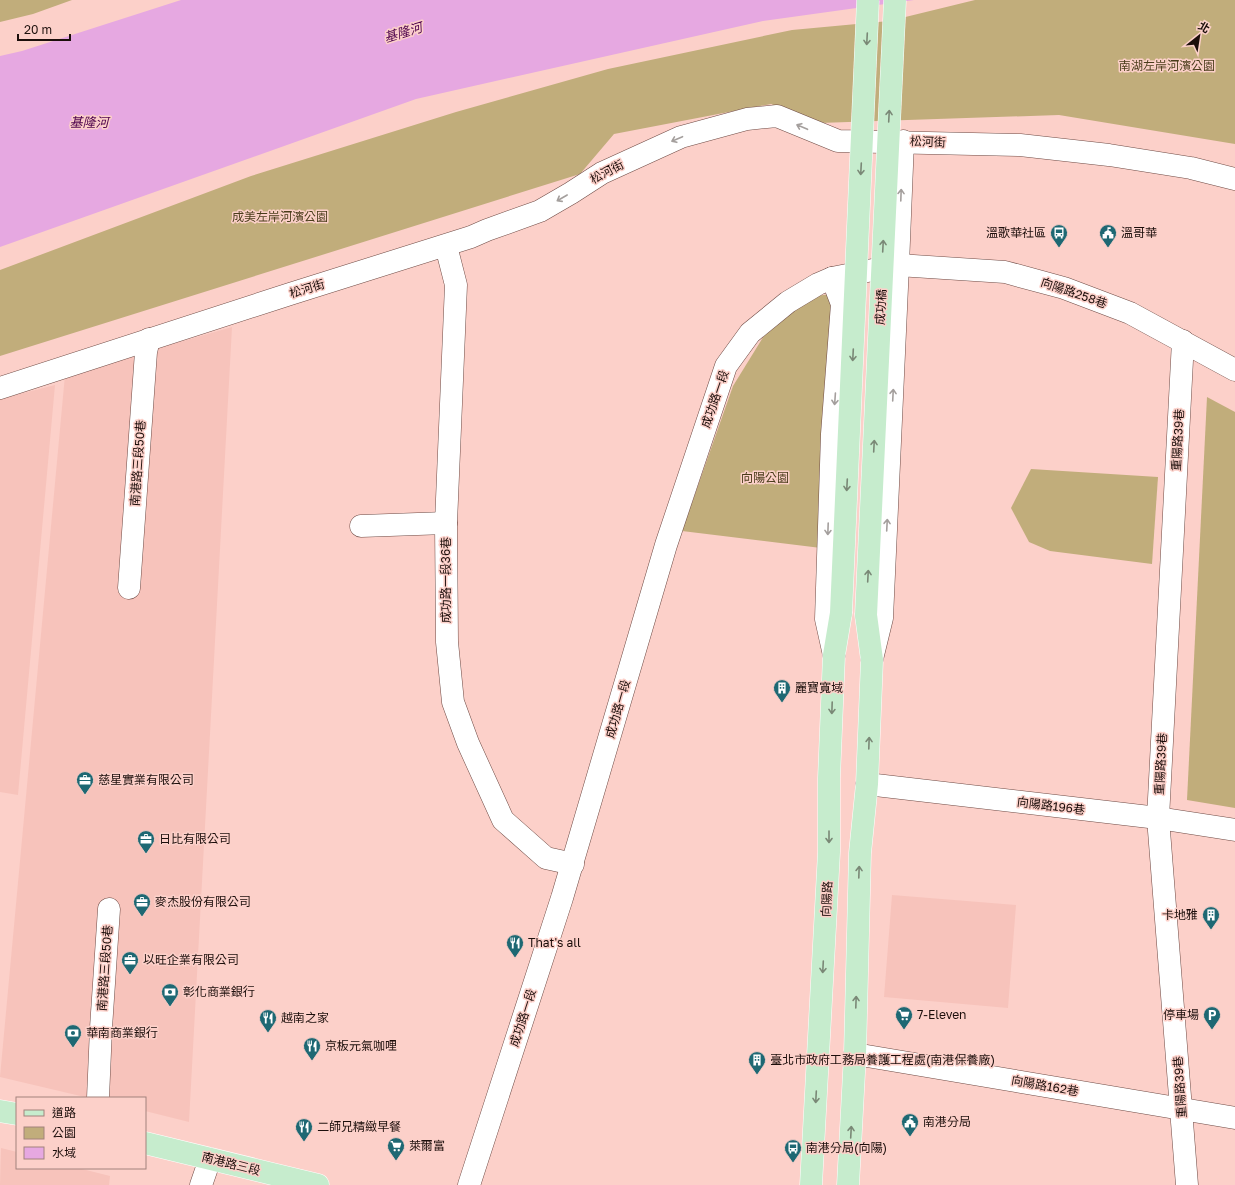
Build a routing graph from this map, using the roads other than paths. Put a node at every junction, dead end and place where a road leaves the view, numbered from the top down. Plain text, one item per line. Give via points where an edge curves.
1 (868, 0) edge
2 (895, 0) edge
3 (902, 141) junction
4 (1235, 180) edge
5 (446, 246) junction
6 (898, 265) junction
7 (832, 278) junction
8 (149, 339) junction
9 (1183, 341) junction
10 (1235, 370) edge
11 (0, 388) edge
12 (446, 524) junction
13 (361, 526) dead end
14 (129, 588) dead end
15 (834, 655) junction
16 (872, 660) junction
17 (867, 784) junction
18 (1158, 818) junction
19 (1235, 830) edge
20 (573, 864) junction
21 (109, 909) dead end
22 (855, 1054) junction
23 (98, 1097) edge
24 (1181, 1109) junction
25 (0, 1111) edge
26 (16, 1114) edge
27 (1235, 1118) edge
28 (146, 1143) edge
29 (210, 1159) junction
30 (201, 1185) edge
31 (318, 1185) edge
32 (469, 1185) edge
33 (811, 1185) edge
34 (848, 1185) edge
35 (1187, 1185) edge

1 -> 15 main road, 向陽路, bridge via 841,613
16 -> 2 main road, 成功橋, bridge via 866,615
3 - 4 street, 松河街 via 1020,145 1109,155 1191,168
3 -> 5 street, 松河街 via 838,141 777,116 747,119 680,137 602,173 540,211
6 -> 3 street
5 - 8 street, 松河街
5 - 12 street, 成功路一段36巷 via 456,285
6 - 7 street, 向陽路258巷
6 - 9 street, 向陽路258巷 via 1005,272 1064,288 1130,313
16 -> 6 street via 882,618
7 -> 15 street via 842,304 832,434 826,620
7 - 20 street, 成功路一段 via 788,302 750,333 726,366 666,545
8 - 11 street, 松河街
8 - 14 street, 南港路三段50巷
9 - 10 street, 向陽路258巷
9 - 18 street, 重陽路39巷
12 - 13 street
12 - 20 street, 成功路一段36巷 via 447,650 453,702 468,743 503,820 546,858
15 -> 33 main road, 向陽路 via 829,778 830,852
17 -> 16 main road
17 - 18 street, 向陽路196巷
22 -> 17 main road via 860,853
18 - 19 street, 向陽路196巷
18 - 24 street, 重陽路39巷
20 - 32 street, 成功路一段
21 - 23 street, 南港路三段50巷
22 - 24 street, 向陽路162巷
34 -> 22 main road
24 - 27 street, 向陽路162巷
24 - 35 street, 重陽路39巷
25 - 26 main road
28 - 29 main road, 南港路三段
29 - 30 street
29 - 31 main road, 南港路三段

